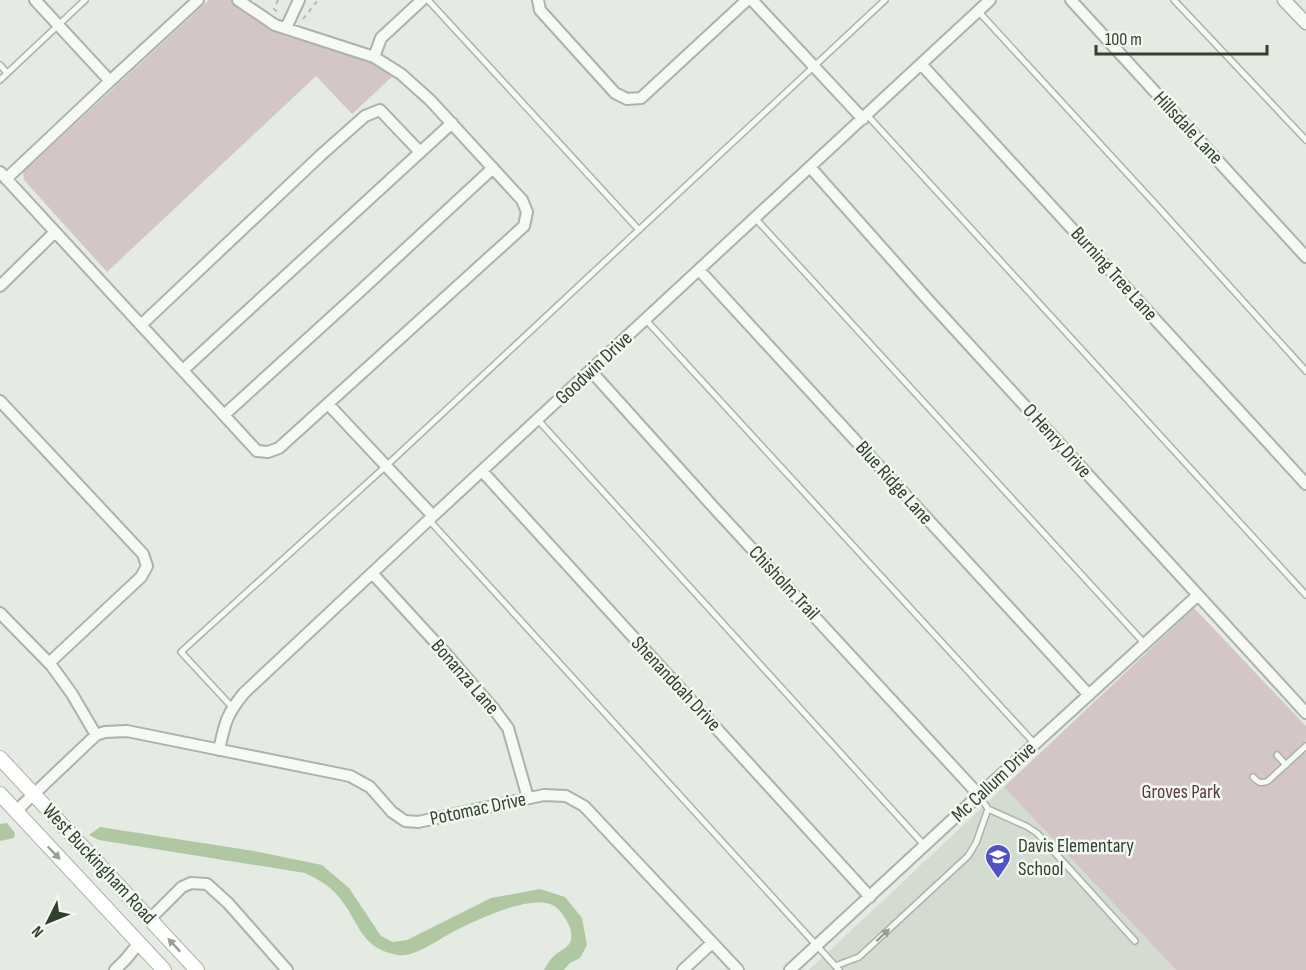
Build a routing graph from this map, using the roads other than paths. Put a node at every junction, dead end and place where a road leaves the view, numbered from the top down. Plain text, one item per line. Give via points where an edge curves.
1 (34, 0) edge
2 (85, 0) edge
3 (198, 0) edge
4 (238, 0) edge
5 (299, 0) edge
6 (422, 0) edge
7 (428, 0) edge
8 (538, 0) edge
9 (747, 0) edge
10 (752, 0) edge
11 (885, 0) edge
12 (990, 0) edge
13 (1071, 0) edge
14 (1174, 0) edge
15 (1284, 0) edge
16 (978, 11) junction
17 (1303, 15) edge
18 (58, 26) junction
19 (286, 28) junction
20 (374, 57) junction
21 (921, 64) junction
22 (0, 65) edge
23 (814, 67) junction
24 (7, 73) junction
25 (0, 80) edge
26 (110, 81) junction
27 (865, 117) junction
28 (452, 123) junction
29 (1306, 140) edge
30 (420, 153) junction
31 (810, 167) junction
32 (493, 168) junction
33 (3, 175) edge
34 (755, 218) junction
35 (639, 230) junction
36 (56, 232) junction
37 (1306, 257) edge
38 (699, 270) junction
39 (2, 281) edge
40 (646, 320) junction
41 (141, 325) junction
42 (183, 370) junction
43 (591, 371) junction
44 (1306, 371) edge
45 (0, 401) edge
46 (328, 404) junction
47 (224, 415) junction
48 (538, 420) junction
49 (386, 466) junction
50 (482, 471) junction
51 (1306, 484) edge
52 (431, 518) junction
53 (372, 573) junction
54 (1198, 595) junction
55 (1306, 595) edge
56 (0, 613) edge
57 (1145, 644) junction
58 (49, 663) junction
59 (1089, 695) junction
60 (232, 707) junction
61 (1306, 713) edge
62 (96, 735) junction
63 (1035, 744) junction
64 (1306, 746) edge
65 (219, 750) junction
66 (1277, 755) dead end
67 (0, 758) edge
68 (1286, 765) junction
69 (1253, 777) dead end
70 (0, 794) edge
71 (34, 794) junction
72 (979, 795) junction
73 (528, 798) junction
74 (988, 809) junction
75 (16, 811) junction
76 (925, 846) junction
77 (870, 897) junction
78 (150, 919) junction
79 (1135, 941) dead end
80 (139, 943) junction
81 (712, 943) junction
82 (817, 946) junction
83 (837, 968) edge
84 (115, 970) edge
85 (164, 970) edge
86 (197, 970) edge
87 (287, 970) edge
88 (683, 970) edge
89 (738, 970) edge
90 (790, 970) edge

1 - 18 street
2 - 18 lane
3 - 26 street
4 - 19 street
5 - 19 street
6 - 20 street via 381,38
7 - 35 lane
8 - 9 street via 540,10 615,93 627,99 641,98
10 - 23 street
11 - 23 lane
12 - 16 street, Goodwin Drive
13 - 37 street, Hillsdale Lane
14 - 29 lane
15 - 17 street
16 - 21 street, Goodwin Drive
16 - 44 lane
18 - 24 lane
18 - 26 street
19 - 20 street
20 - 28 street via 401,74
21 - 27 street, Goodwin Drive
21 - 51 street, Burning Tree Lane
22 - 24 lane
23 - 27 street
23 - 35 lane
24 - 25 lane
26 - 33 street
27 - 31 street, Goodwin Drive
27 - 55 lane
28 - 30 street
28 - 32 street
30 - 41 street via 380,110 365,116
30 - 42 street
31 - 34 street, Goodwin Drive
31 - 54 street, O Henry Drive
32 - 46 street via 522,200 527,212 524,226
32 - 47 street
33 - 36 street
34 - 38 street, Goodwin Drive
34 - 57 lane
35 - 49 lane
36 - 39 street
36 - 41 street
38 - 40 street, Goodwin Drive
38 - 59 street, Blue Ridge Lane
40 - 43 street, Goodwin Drive
40 - 63 lane
41 - 42 street
42 - 47 street
43 - 48 street, Goodwin Drive
43 - 72 street, Chisholm Trail
45 - 58 street via 143,554 147,566 141,577
46 - 47 street via 279,448 268,452 257,451
46 - 49 street
48 - 50 street, Goodwin Drive
48 - 76 lane
49 - 52 street
49 - 60 lane via 181,652
50 - 52 street, Goodwin Drive
50 - 77 street, Shenandoah Drive
52 - 53 street, Goodwin Drive
52 - 82 lane
53 - 60 street, Goodwin Drive
53 - 73 street, Bonanza Lane via 508,728
54 - 57 street, Mc Callum Drive
54 - 61 street, O Henry Drive
56 - 58 street
57 - 59 street, Mc Callum Drive
58 - 62 street
59 - 63 street, Mc Callum Drive
60 - 65 street, Goodwin Drive
62 - 65 street, Potomac Drive via 127,731
62 - 71 street
63 - 72 street, Mc Callum Drive
64 - 68 lane
65 - 73 street, Potomac Drive via 350,777 370,787 405,821 418,822
66 - 68 lane
67 - 71 main road, West Buckingham Road
68 - 69 lane via 1263,783
70 - 75 main road, West Buckingham Road
71 - 75 street
71 - 78 main road, West Buckingham Road
72 - 74 lane
72 - 76 street, Mc Callum Drive
73 - 81 street, Potomac Drive via 566,796 584,806
74 - 79 lane via 1036,833
83 -> 74 lane via 860,957 968,856
75 -> 80 main road, West Buckingham Road
76 - 77 street, Mc Callum Drive
77 - 82 street, Mc Callum Drive
78 - 80 main road
86 -> 78 main road, West Buckingham Road
78 - 87 street via 182,887 207,884
80 - 84 street
80 - 85 main road, West Buckingham Road
81 - 88 street
81 - 89 street, Potomac Drive
82 - 83 lane
82 - 90 street, Mc Callum Drive

